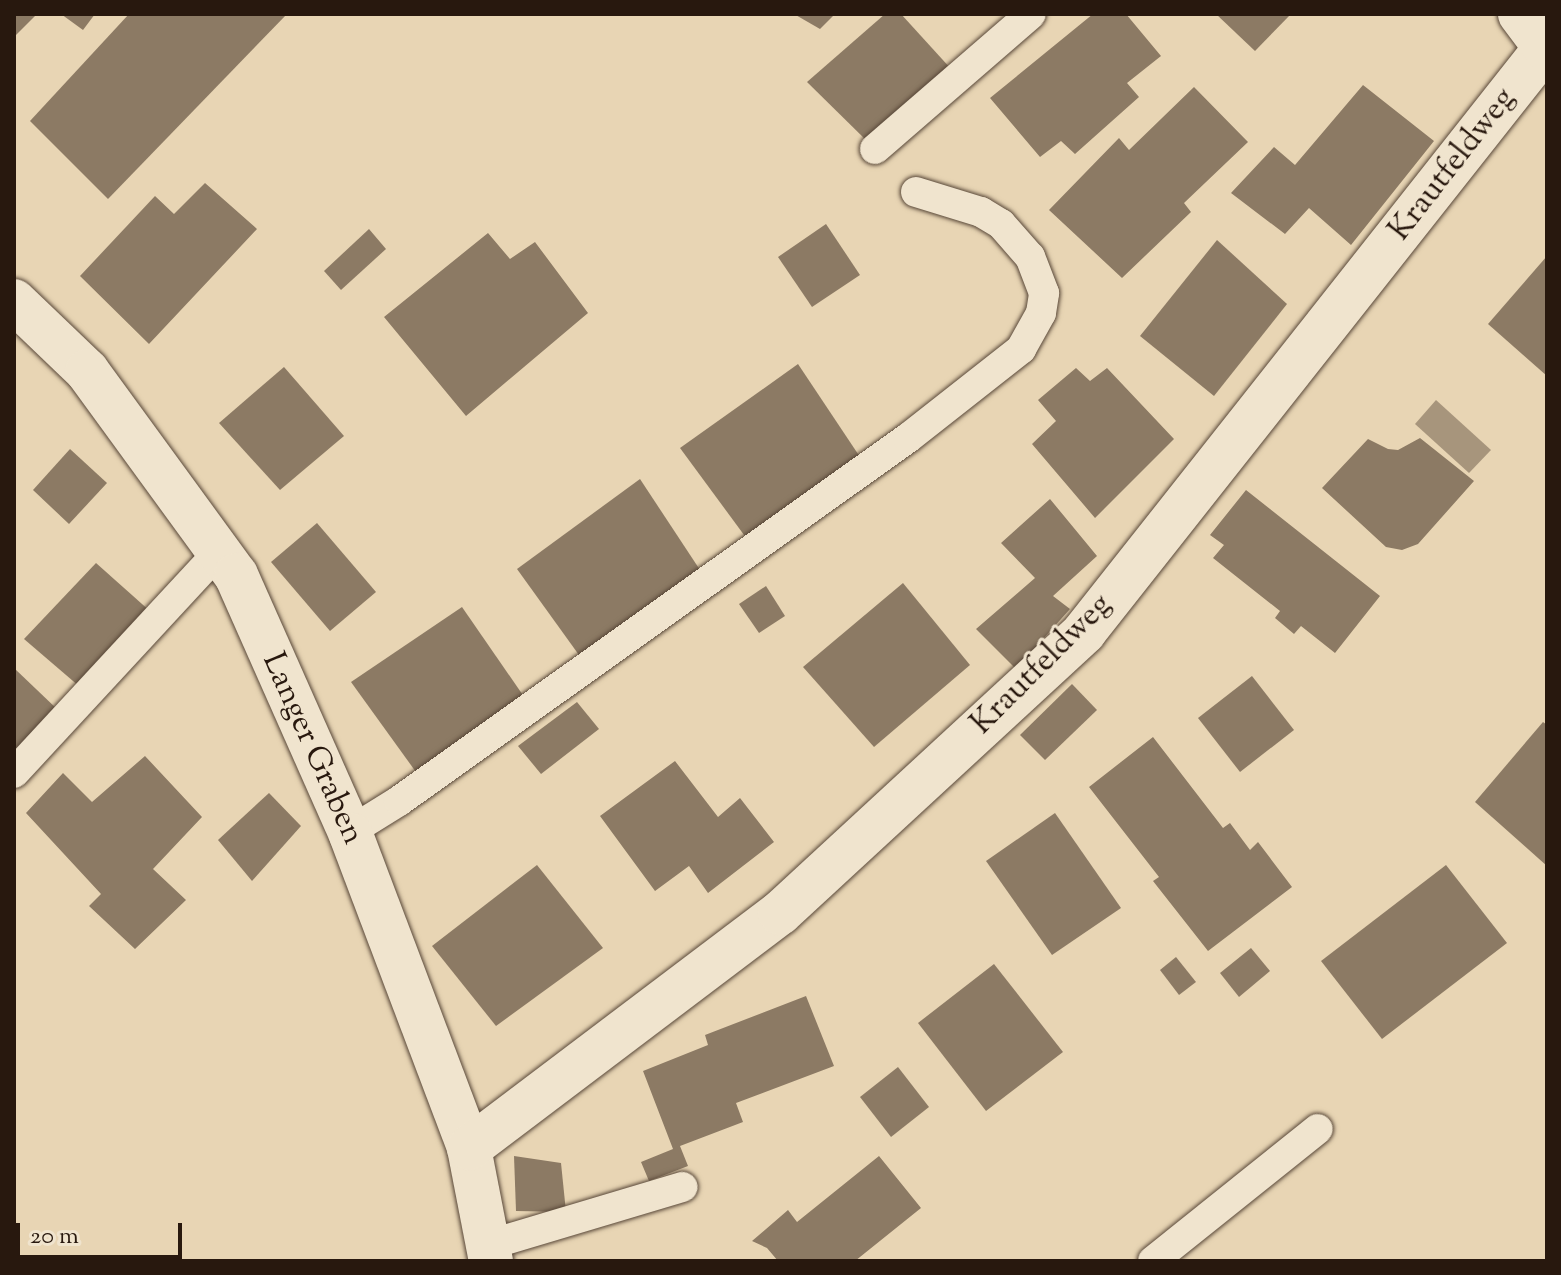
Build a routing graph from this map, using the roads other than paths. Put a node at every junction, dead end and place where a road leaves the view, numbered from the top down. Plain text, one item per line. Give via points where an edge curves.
1 (1031, 14) edge
2 (1520, 14) edge
3 (1547, 48) edge
4 (875, 149) dead end
5 (916, 192) dead end
6 (14, 301) edge
7 (219, 552) junction
8 (14, 773) edge
9 (349, 832) junction
10 (1318, 1129) dead end
11 (469, 1148) junction
12 (683, 1187) dead end
13 (489, 1253) edge
14 (1153, 1261) edge

1 - 4 lane
2 - 3 street
3 - 11 street, Krautfeldweg via 1084,632 780,913
5 - 9 lane via 981,212 1001,224 1030,257 1044,293 1041,313 1021,349 908,438
6 - 7 street, Langer Graben via 87,371
7 - 8 lane
7 - 9 street, Langer Graben via 236,575
9 - 11 street, Langer Graben
10 - 14 lane
11 - 13 street, Langer Graben
12 - 13 lane

